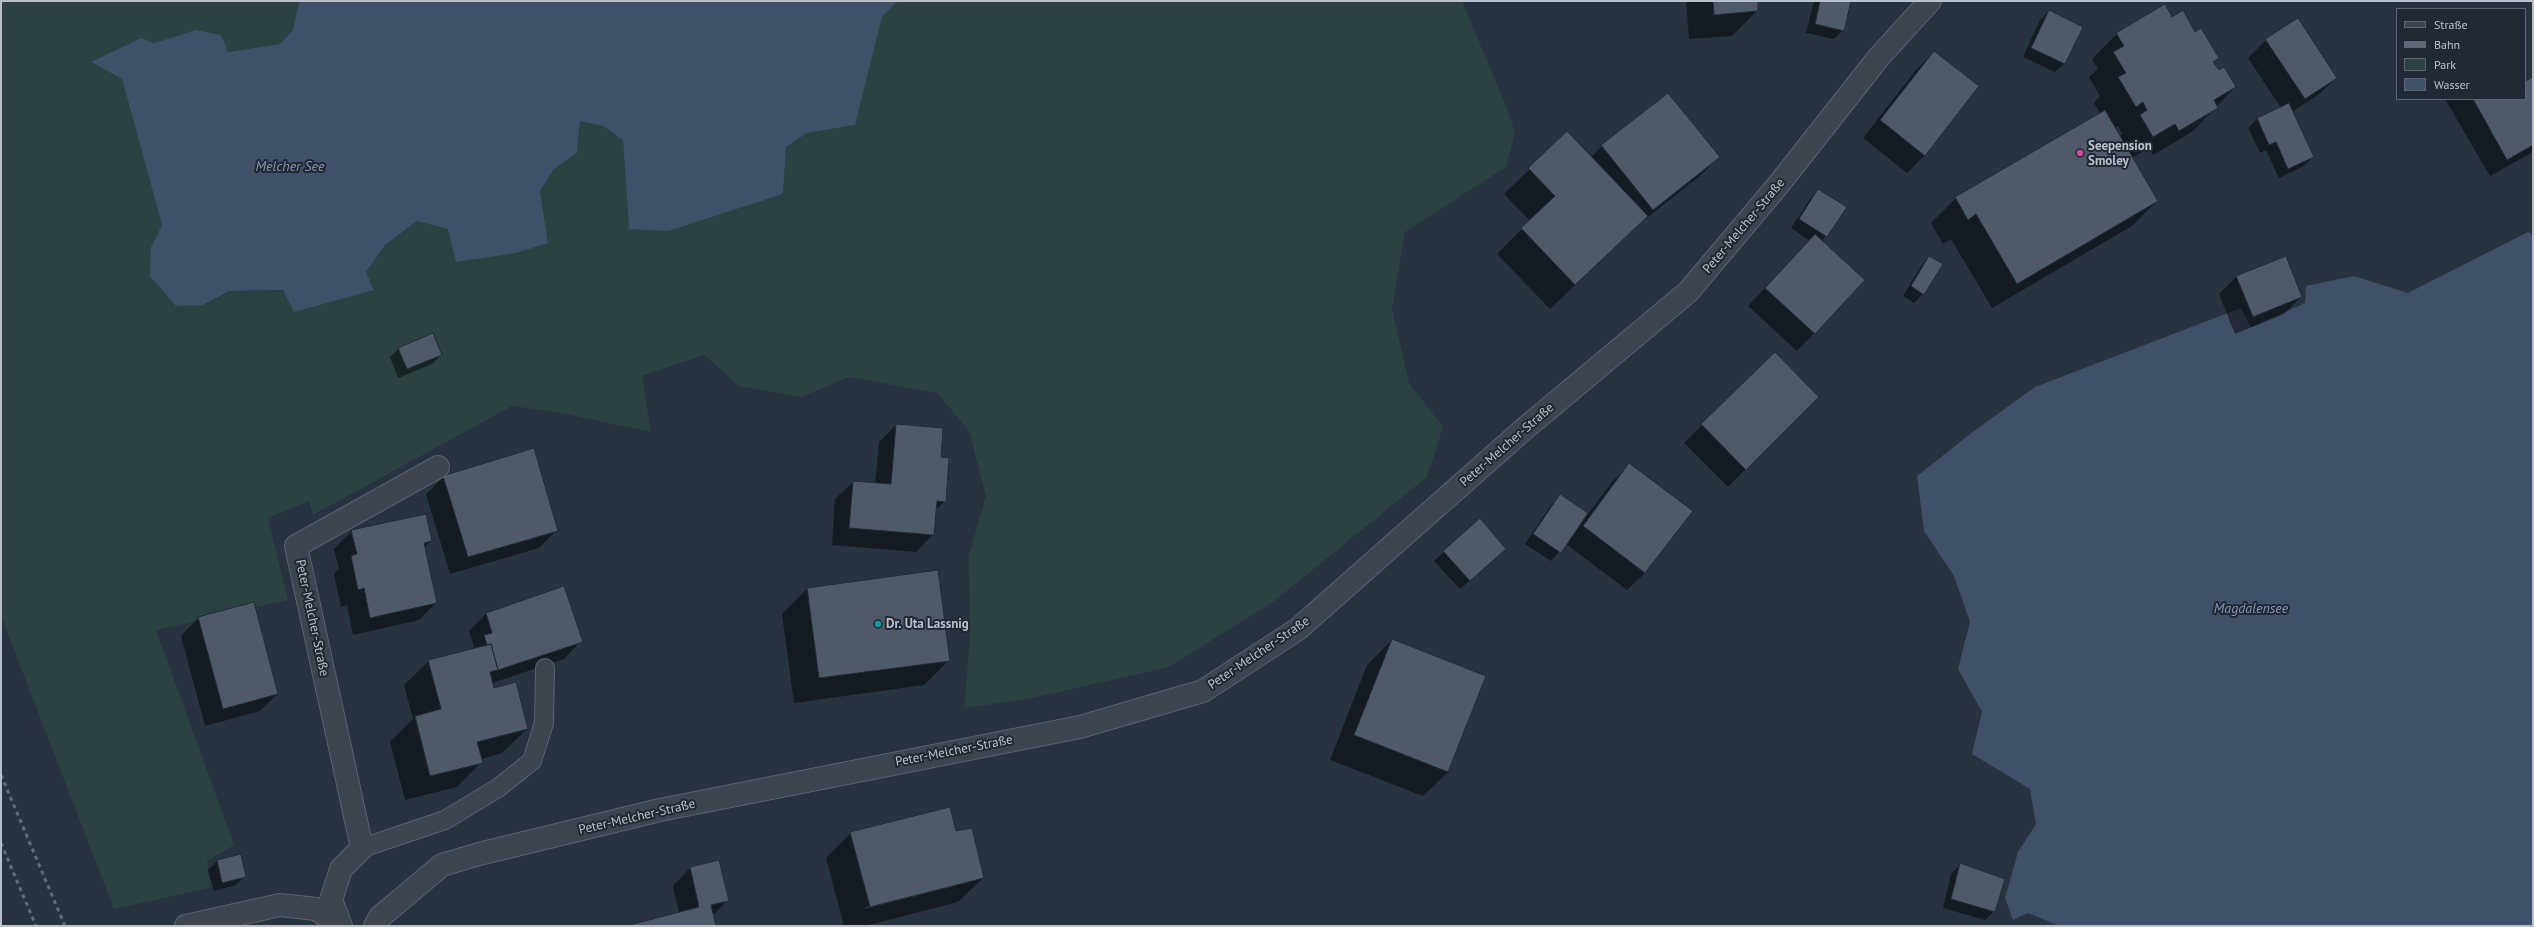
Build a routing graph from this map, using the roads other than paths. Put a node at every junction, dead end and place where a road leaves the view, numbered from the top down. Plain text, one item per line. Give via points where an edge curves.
1 (1905, 1) edge
2 (1930, 1) edge
3 (1911, 22) junction
4 (438, 467) dead end
5 (545, 668) dead end
6 (362, 848) junction
7 (339, 925) edge
8 (186, 926) edge
9 (376, 926) edge

1 - 3 street
2 - 3 street, Peter-Melcher-Straße
3 - 9 street, Peter-Melcher-Straße via 1879,57 1779,184 1688,292 1523,430 1298,629 1203,691 1080,727 660,810 478,854 442,865 380,917
4 - 6 street, Peter-Melcher-Straße via 296,546
5 - 6 lane via 544,723 532,761 498,788 445,820
6 - 7 street via 340,869 331,900
7 - 8 street via 316,908 280,905

